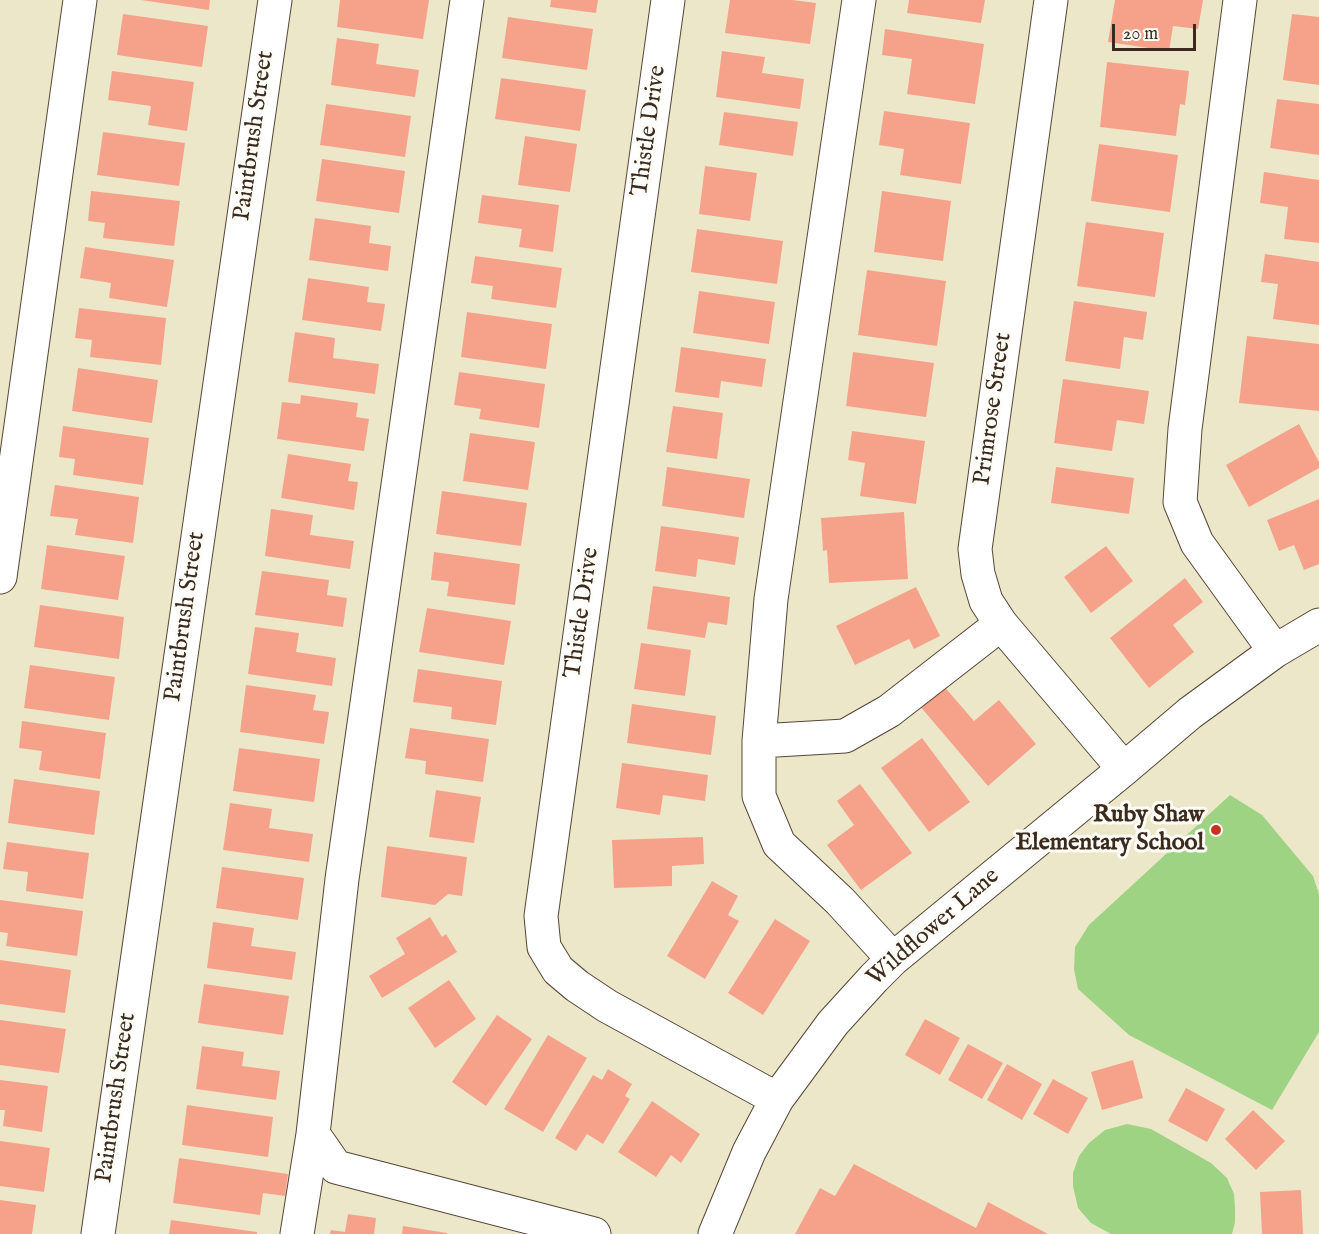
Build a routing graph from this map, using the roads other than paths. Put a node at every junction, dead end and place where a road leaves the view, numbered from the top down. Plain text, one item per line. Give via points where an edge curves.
1 (80, 0) edge
2 (275, 0) edge
3 (467, 0) edge
4 (668, 0) edge
5 (859, 0) edge
6 (1051, 0) edge
7 (1240, 0) edge
8 (0, 577) edge
9 (1001, 624) junction
10 (1319, 625) edge
11 (1275, 651) junction
12 (759, 741) junction
13 (1124, 769) junction
14 (893, 958) junction
15 (777, 1099) junction
16 (312, 1134) junction
17 (98, 1234) edge
18 (297, 1234) edge
19 (594, 1234) edge
20 (715, 1234) edge

1 - 8 street
2 - 17 street, Paintbrush Street
3 - 16 street via 342,879
4 - 15 street, Thistle Drive via 541,916 544,947 558,970 607,1006
5 - 12 street via 771,599
6 - 9 street, Primrose Street via 975,549 986,601
7 - 11 street via 1185,429 1180,502 1197,543
9 - 12 street via 889,711 845,736
9 - 13 street, Primrose Street
10 - 11 street, Wildflower Lane
11 - 13 street, Wildflower Lane via 1190,713
12 - 14 street via 759,796 779,844
13 - 14 street, Wildflower Lane
14 - 15 street, Wildflower Lane via 833,1023
15 - 20 street, Wildflower Lane via 759,1131
16 - 18 street
16 - 19 street via 336,1167

